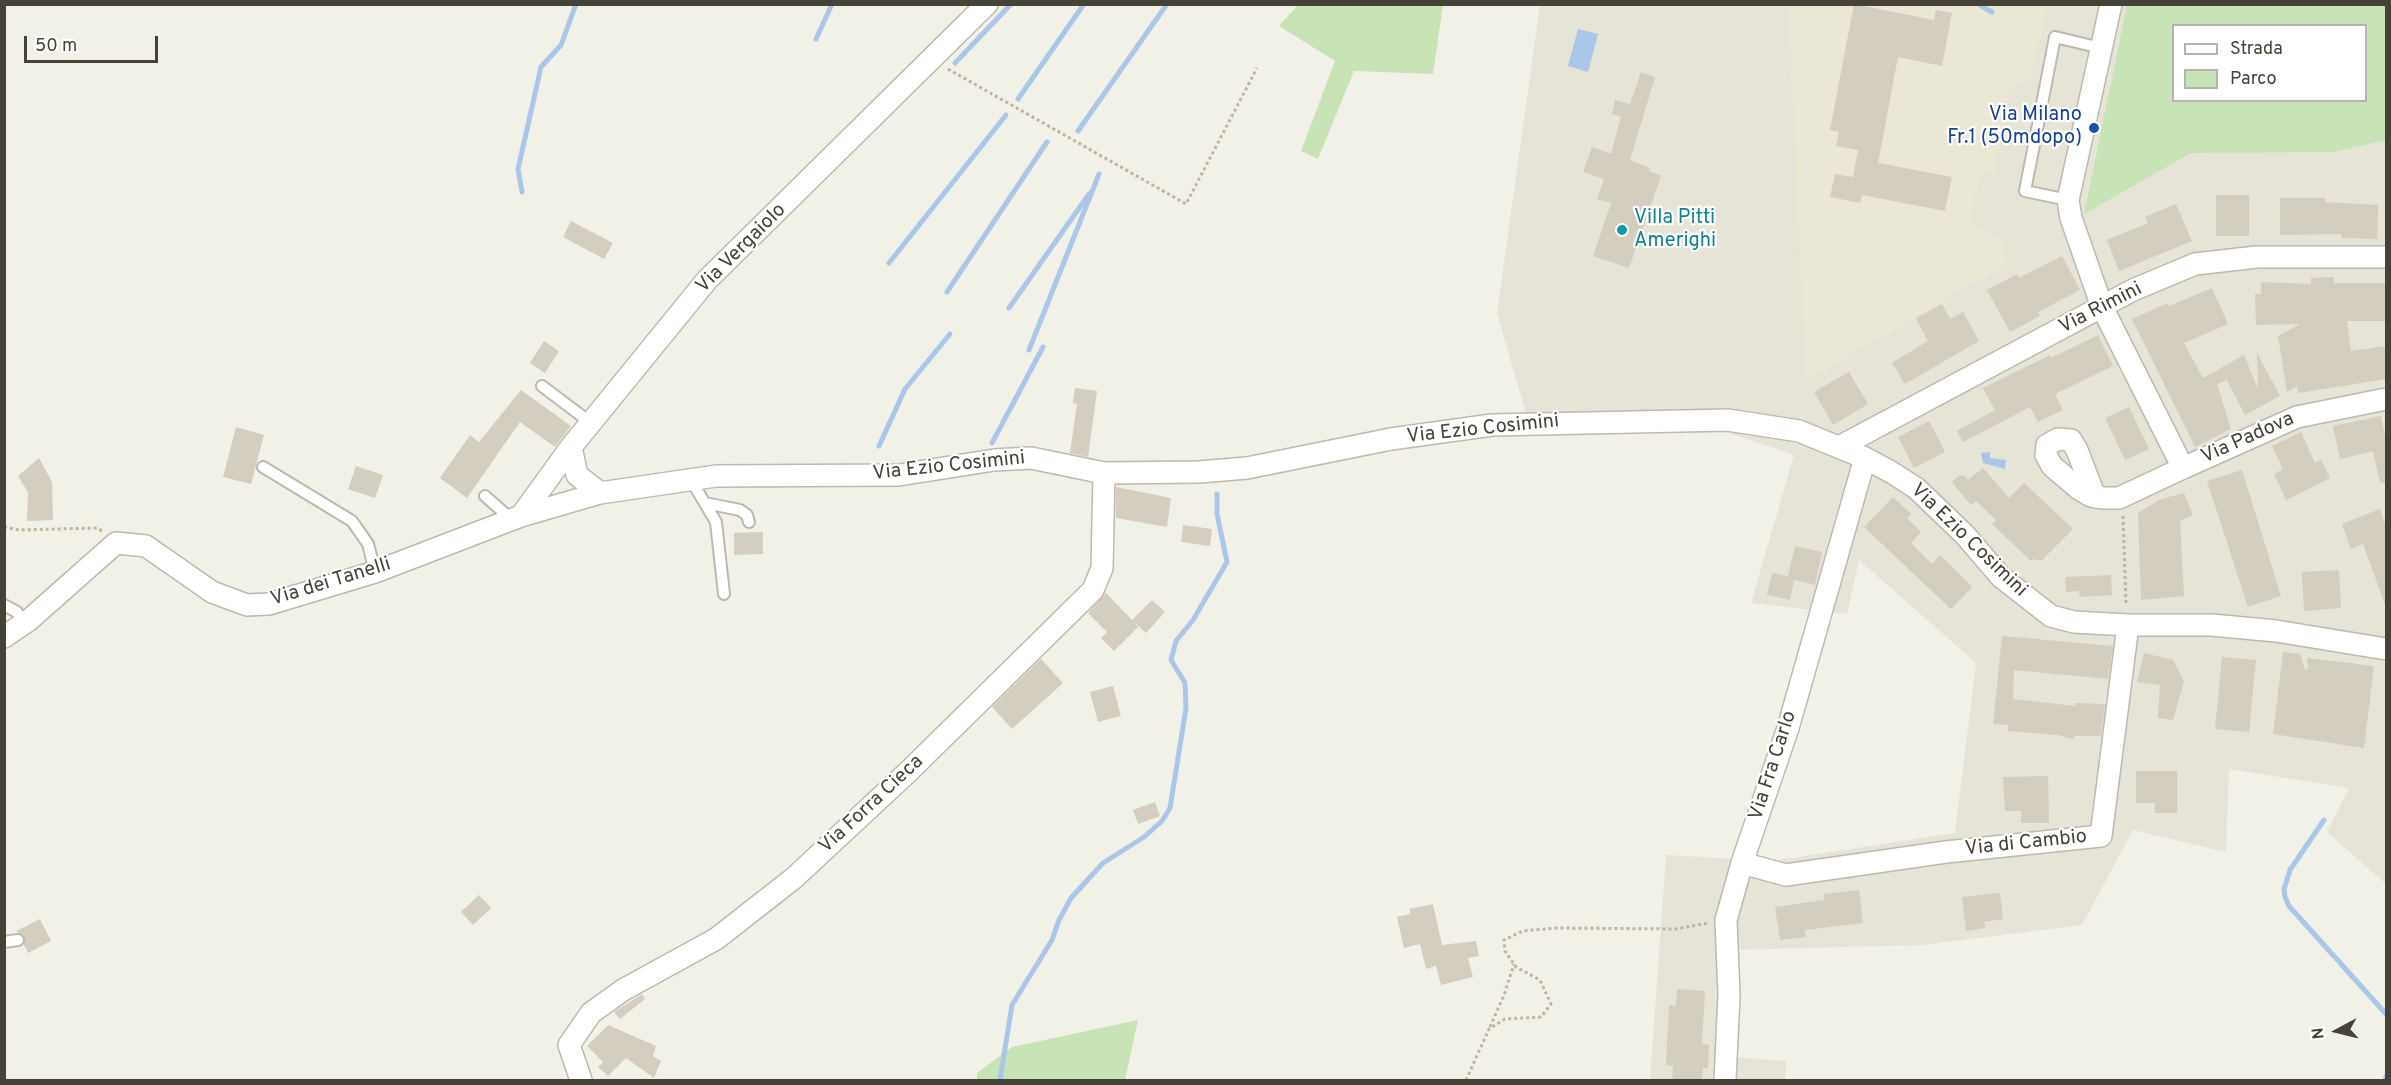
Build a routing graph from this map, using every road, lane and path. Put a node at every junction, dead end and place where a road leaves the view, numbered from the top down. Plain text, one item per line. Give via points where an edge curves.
1 (987, 4) edge
2 (2111, 4) edge
3 (2101, 48) junction
4 (933, 61) junction
5 (1257, 68) dead end
6 (2068, 200) junction
7 (2386, 257) edge
8 (2102, 307) junction
9 (542, 386) dead end
10 (2386, 399) edge
11 (591, 423) junction
12 (571, 447) junction
13 (1839, 447) junction
14 (1865, 458) junction
15 (263, 466) dead end
16 (2183, 468) junction
17 (1104, 473) junction
18 (691, 480) junction
19 (600, 494) junction
20 (484, 496) dead end
21 (2123, 496) junction
22 (2095, 497) dead end
23 (705, 503) junction
24 (516, 518) junction
25 (749, 522) dead end
26 (4, 527) edge
27 (131, 545) junction
28 (375, 572) junction
29 (724, 594) dead end
30 (4, 605) edge
31 (23, 625) junction
32 (2127, 625) junction
33 (4, 637) edge
34 (2386, 649) edge
35 (1742, 863) junction
36 (1726, 920) junction
37 (18, 940) dead end
38 (4, 942) edge
39 (1514, 964) junction
40 (1489, 1029) junction
41 (581, 1080) edge
42 (1466, 1080) edge
43 (1725, 1080) edge

1 - 4 street, Via Vergaiolo
2 - 3 street
3 - 6 street
3 - 6 lane via 2055,37 2025,191
4 - 5 path via 1186,204
4 - 11 street, Via Vergaiolo via 707,280
6 - 8 street, Via Padova via 2070,218
7 - 8 street, Via Rimini via 2206,261 2133,290
8 - 13 street, Via Rimini
8 - 16 street, Via Padova
9 - 11 lane
10 - 16 street, Via Padova via 2297,417
11 - 12 street, Via Vergaiolo
12 - 19 street via 577,475
12 - 24 street, Via Vergaiolo
13 - 14 street, Via Ezio Cosimini
13 - 17 street, Via Ezio Cosimini via 1799,431 1728,420 1540,422 1391,439 1247,468
14 - 32 street, Via Ezio Cosimini via 1916,488 2001,577 2051,616 2074,622
14 - 35 street, Via Fra Carlo via 1788,728
15 - 28 lane via 352,521 368,544
16 - 21 street
17 - 18 street, Via Ezio Cosimini via 1031,458 898,475
17 - 41 street, Via Forra Cieca via 1102,568 1093,590 794,878 716,939 591,1013 569,1046
18 - 19 street, Via Ezio Cosimini
18 - 23 lane
19 - 24 street, Via Ezio Cosimini
20 - 24 lane
21 - 22 street
21 - 32 path
23 - 25 lane via 740,510
23 - 29 lane via 716,522
24 - 28 street, Via dei Tanelli
26 - 27 path via 97,528
27 - 28 street, Via dei Tanelli via 146,546 212,592 247,605 269,604
27 - 31 street via 116,543
30 - 31 lane via 17,612
31 - 33 street
32 - 34 street, Via Ezio Cosimini via 2212,625 2287,632
32 - 35 street, Via di Cambio via 2102,836 1946,852 1786,875
35 - 36 street, Via Fra Carlo
36 - 39 path via 1676,929 1523,931 1504,940 1505,951
36 - 43 street, Via Fra Carlo via 1729,995
37 - 38 lane
39 - 40 path
39 - 40 path via 1540,980 1551,1004 1541,1017 1504,1019
40 - 42 path

